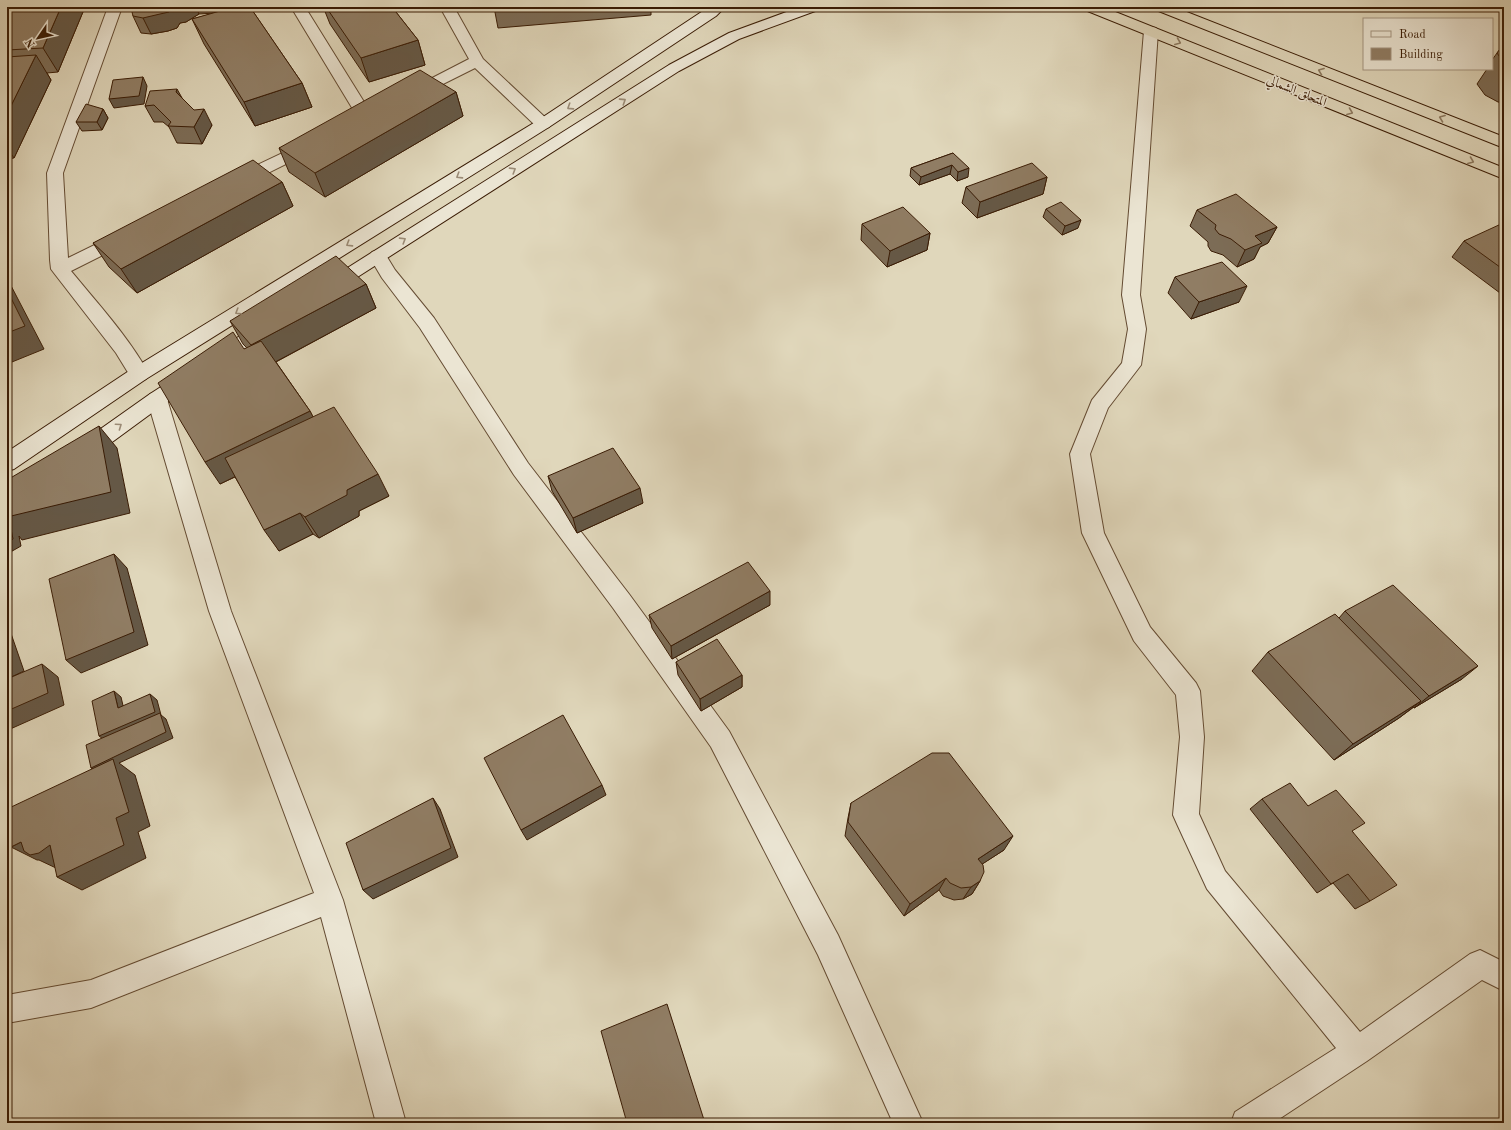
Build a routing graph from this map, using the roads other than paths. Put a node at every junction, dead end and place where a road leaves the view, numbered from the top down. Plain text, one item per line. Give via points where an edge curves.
1 (115, 7) edge
2 (298, 7) edge
3 (447, 7) edge
4 (718, 7) edge
5 (813, 7) edge
6 (1090, 7) edge
7 (1161, 7) edge
8 (770, 22) junction
9 (1151, 31) junction
10 (655, 51) junction
11 (477, 61) junction
12 (400, 100) edge
13 (366, 118) edge
14 (543, 124) junction
15 (323, 139) edge
16 (1504, 143) edge
17 (1504, 174) edge
18 (224, 188) edge
19 (138, 230) edge
20 (378, 256) junction
21 (60, 269) junction
22 (318, 295) edge
23 (278, 321) edge
24 (139, 374) junction
25 (157, 399) junction
26 (7, 463) edge
27 (66, 464) edge
28 (330, 900) junction
29 (1504, 977) edge
30 (7, 1009) edge
31 (1357, 1051) junction
32 (392, 1123) edge
33 (908, 1123) edge
34 (1246, 1123) edge

1 - 21 street via 55,173
2 - 13 street
3 - 11 street
4 - 10 street
5 - 8 street
6 - 9 highway, المتحلق الشمالي
16 -> 7 highway, المتحلق الشمالي
8 - 10 street via 753,18
20 -> 8 street via 674,68 734,36
9 -> 17 highway, المتحلق الشمالي
9 - 31 street via 1131,295 1137,329 1133,357 1131,364 1099,405 1080,454 1093,533 1142,634 1188,691 1192,737 1186,815 1216,880
10 -> 14 street
11 - 12 street
11 - 14 street
14 -> 24 street
15 - 18 street
19 - 21 street
20 - 22 street
20 - 33 street via 388,274 427,323 521,469 621,601 720,739 828,945
21 - 24 street via 123,348
23 - 25 street
24 - 26 street
27 -> 25 street
25 - 28 street via 220,611
28 - 30 street via 91,994
28 - 32 street
29 - 31 street via 1480,964
31 - 34 street

